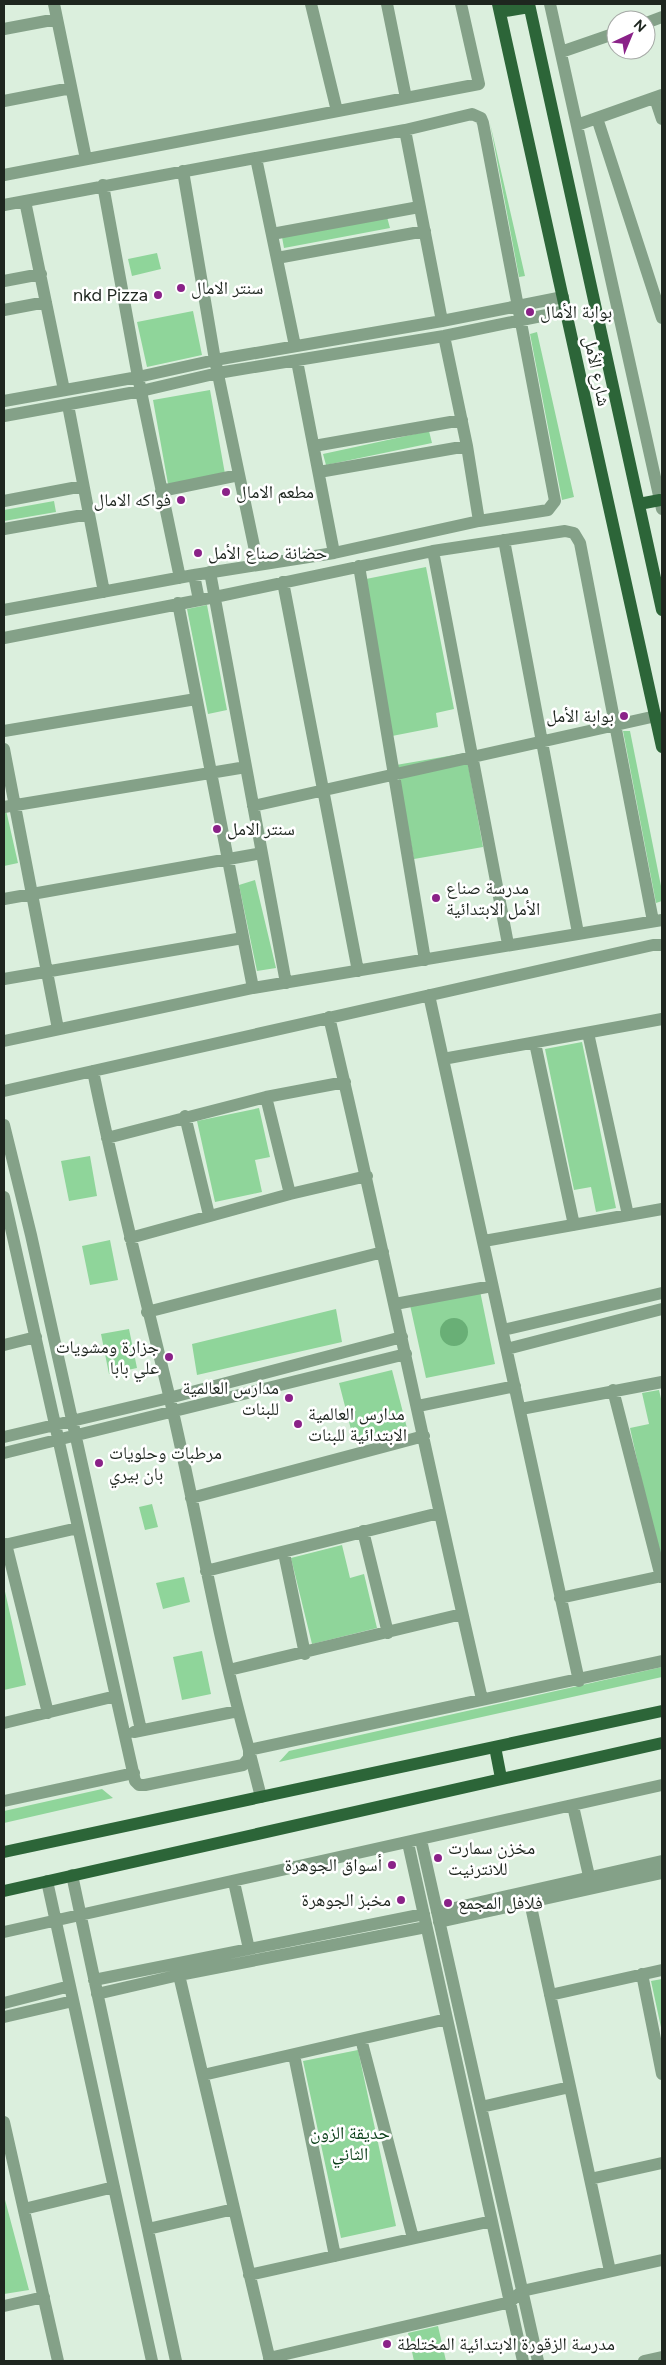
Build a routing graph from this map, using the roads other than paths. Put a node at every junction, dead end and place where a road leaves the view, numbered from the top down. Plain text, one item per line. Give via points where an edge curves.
1 (54, 4) edge
2 (311, 4) edge
3 (387, 4) edge
4 (461, 4) edge
5 (550, 4) edge
6 (529, 5) edge
7 (499, 8) edge
8 (57, 19) junction
9 (4, 29) edge
10 (606, 36) edge
11 (561, 52) junction
12 (71, 88) junction
13 (659, 97) edge
14 (406, 98) junction
15 (4, 101) edge
16 (337, 111) junction
17 (597, 118) junction
18 (662, 119) edge
19 (577, 125) junction
20 (405, 130) junction
21 (256, 158) junction
22 (86, 159) junction
23 (183, 171) junction
24 (4, 175) edge
25 (103, 185) junction
26 (25, 201) junction
27 (4, 205) edge
28 (419, 207) junction
29 (425, 230) junction
30 (272, 234) junction
31 (277, 258) junction
32 (41, 274) junction
33 (4, 281) edge
34 (563, 298) junction
35 (46, 302) junction
36 (518, 307) junction
37 (4, 310) edge
38 (566, 311) junction
39 (662, 318) edge
40 (442, 321) junction
41 (520, 321) junction
42 (444, 336) junction
43 (295, 346) junction
44 (215, 360) junction
45 (297, 361) junction
46 (218, 373) junction
47 (138, 377) junction
48 (64, 390) junction
49 (141, 391) junction
50 (4, 401) edge
51 (68, 405) junction
52 (4, 416) edge
53 (462, 420) junction
54 (314, 446) junction
55 (467, 446) junction
56 (319, 472) junction
57 (239, 475) junction
58 (84, 486) junction
59 (161, 491) junction
60 (4, 501) edge
61 (639, 504) junction
62 (661, 504) edge
63 (89, 514) junction
64 (479, 521) junction
65 (4, 529) edge
66 (504, 540) junction
67 (432, 551) junction
68 (334, 554) junction
69 (258, 565) junction
70 (359, 566) junction
71 (210, 572) junction
72 (194, 575) junction
73 (180, 578) junction
74 (283, 582) junction
75 (104, 592) junction
76 (215, 597) junction
77 (199, 600) junction
78 (178, 603) junction
79 (4, 610) edge
80 (662, 610) edge
81 (4, 638) edge
82 (196, 699) junction
83 (656, 716) junction
84 (613, 726) junction
85 (4, 731) edge
86 (541, 742) junction
87 (662, 747) edge
88 (4, 749) edge
89 (472, 757) junction
90 (246, 767) junction
91 (211, 773) junction
92 (394, 774) junction
93 (324, 790) junction
94 (9, 806) edge
95 (254, 806) junction
96 (262, 853) junction
97 (228, 859) junction
98 (32, 894) junction
99 (4, 899) edge
100 (657, 916) edge
101 (578, 933) junction
102 (243, 938) junction
103 (508, 944) junction
104 (662, 945) edge
105 (425, 960) junction
106 (358, 971) junction
107 (47, 972) junction
108 (4, 979) edge
109 (286, 983) junction
110 (253, 988) junction
111 (429, 995) junction
112 (330, 1018) junction
113 (662, 1019) edge
114 (58, 1029) junction
115 (588, 1034) junction
116 (4, 1041) edge
117 (535, 1043) junction
118 (443, 1059) junction
119 (93, 1071) junction
120 (345, 1082) junction
121 (4, 1091) edge
122 (266, 1097) junction
123 (185, 1116) junction
124 (4, 1125) edge
125 (107, 1138) junction
126 (367, 1176) junction
127 (290, 1194) junction
128 (4, 1197) edge
129 (662, 1209) edge
130 (628, 1215) junction
131 (209, 1216) junction
132 (574, 1225) junction
133 (130, 1238) junction
134 (484, 1241) junction
135 (383, 1252) junction
136 (492, 1286) junction
137 (662, 1293) edge
138 (394, 1304) junction
139 (662, 1309) edge
140 (148, 1312) junction
141 (503, 1330) junction
142 (36, 1337) junction
143 (402, 1337) junction
144 (4, 1345) edge
145 (507, 1349) junction
146 (406, 1354) junction
147 (662, 1382) edge
148 (515, 1386) junction
149 (613, 1390) junction
150 (169, 1398) junction
151 (418, 1406) junction
152 (521, 1409) junction
153 (172, 1412) junction
154 (71, 1422) junction
155 (55, 1426) junction
156 (74, 1436) junction
157 (424, 1436) junction
158 (4, 1437) edge
159 (58, 1441) junction
160 (4, 1453) edge
161 (191, 1498) junction
162 (439, 1513) junction
163 (78, 1528) junction
164 (363, 1532) junction
165 (5, 1545) edge
166 (284, 1553) junction
167 (206, 1571) junction
168 (662, 1577) edge
169 (560, 1598) junction
170 (462, 1614) junction
171 (388, 1633) junction
172 (305, 1654) junction
173 (662, 1661) edge
174 (229, 1670) junction
175 (579, 1681) junction
176 (116, 1696) junction
177 (482, 1699) junction
178 (238, 1710) junction
179 (662, 1712) edge
180 (48, 1713) junction
181 (4, 1723) edge
182 (141, 1730) junction
183 (125, 1734) junction
184 (662, 1743) edge
185 (495, 1747) junction
186 (249, 1752) junction
187 (134, 1773) junction
188 (500, 1778) junction
189 (662, 1785) edge
190 (261, 1797) junction
191 (4, 1801) edge
192 (573, 1806) junction
193 (421, 1840) junction
194 (408, 1842) junction
195 (4, 1852) edge
196 (662, 1861) edge
197 (662, 1873) edge
198 (72, 1876) junction
199 (590, 1876) junction
200 (47, 1881) junction
201 (234, 1882) junction
202 (4, 1891) edge
203 (530, 1902) junction
204 (80, 1915) junction
205 (438, 1916) junction
206 (425, 1920) junction
207 (56, 1921) junction
208 (4, 1932) edge
209 (249, 1949) junction
210 (662, 1970) edge
211 (642, 1974) junction
212 (179, 1975) junction
213 (94, 1980) junction
214 (70, 1986) junction
215 (97, 1994) junction
216 (550, 1995) junction
217 (73, 2001) junction
218 (4, 2003) edge
219 (4, 2018) edge
220 (447, 2019) junction
221 (361, 2039) junction
222 (294, 2055) junction
223 (662, 2074) edge
224 (203, 2075) junction
225 (570, 2086) junction
226 (481, 2107) junction
227 (4, 2122) edge
228 (662, 2163) edge
229 (590, 2179) junction
230 (114, 2187) junction
231 (24, 2209) junction
232 (234, 2209) junction
233 (492, 2221) junction
234 (148, 2229) junction
235 (413, 2238) junction
236 (335, 2256) junction
237 (662, 2260) edge
238 (610, 2271) junction
239 (249, 2275) junction
240 (522, 2291) junction
241 (44, 2297) junction
242 (510, 2302) junction
243 (4, 2306) edge
244 (662, 2357) edge
245 (269, 2359) edge
246 (58, 2361) edge
247 (152, 2361) edge
248 (176, 2361) edge
249 (523, 2361) edge
250 (538, 2361) edge
251 (644, 2361) edge

1 - 8 street
2 - 16 street
3 - 14 street
4 - 14 street via 479,84
5 - 11 street
6 - 7 main road
6 - 61 main road, شارع الأمل
7 - 34 main road, شارع الأمل
8 - 9 street
8 - 12 street
10 - 11 street
11 - 19 street
12 - 15 street
12 - 22 street
13 - 17 street
13 - 18 street
14 - 16 street
16 - 22 street
17 - 19 street
17 - 39 street
19 - 62 street
20 - 21 street
20 - 28 street
20 - 36 street via 472,114 482,120
21 - 23 street
21 - 30 street
22 - 24 street
23 - 25 street
23 - 44 street
25 - 26 street
25 - 47 street
26 - 27 street
26 - 32 street
28 - 29 street
28 - 30 street
29 - 31 street
29 - 40 street
30 - 31 street
31 - 43 street
32 - 33 street
32 - 35 street
34 - 36 street
34 - 38 main road, شارع الأمل
35 - 37 street
35 - 48 street
36 - 40 street
36 - 41 street
38 - 41 street
38 - 83 main road, شارع الأمل
40 - 43 street
41 - 42 street
41 - 64 street via 555,501 548,510
42 - 45 street
42 - 53 street
43 - 44 street
44 - 46 street
44 - 47 street
45 - 46 street
45 - 54 street
46 - 49 street
46 - 57 street
47 - 48 street
47 - 49 street
48 - 50 street
49 - 51 street
49 - 59 street
51 - 52 street
51 - 58 street
53 - 54 street
53 - 55 street
54 - 56 street
55 - 56 street
55 - 64 street
56 - 68 street
57 - 59 street
57 - 69 street
58 - 60 street
58 - 63 street
59 - 73 street
61 - 62 main road
61 - 80 main road, شارع الأمل
63 - 65 street
63 - 75 street
64 - 68 street
66 - 67 street
66 - 84 street via 565,531 574,532 578,538
66 - 86 street
67 - 70 street
67 - 89 street
68 - 69 street
69 - 71 street
70 - 74 street
70 - 92 street
71 - 72 street
71 - 76 street
72 - 73 street
72 - 77 street
73 - 75 street
74 - 76 street
74 - 93 street
75 - 79 street
76 - 77 street
76 - 90 street
77 - 78 street
78 - 81 street
78 - 82 street
82 - 85 street
82 - 91 street
83 - 84 street
83 - 87 main road, شارع الأمل
84 - 86 street
84 - 100 street
86 - 89 street
86 - 101 street
88 - 94 street
89 - 92 street
89 - 103 street
90 - 91 street
90 - 95 street
91 - 94 street
91 - 97 street
92 - 93 street
92 - 105 street
93 - 95 street
93 - 106 street
94 - 98 street
95 - 96 street
96 - 97 street
96 - 109 street
97 - 98 street
97 - 102 street
98 - 99 street
98 - 107 street
100 - 101 street
101 - 103 street
102 - 107 street
102 - 110 street
103 - 105 street
104 - 111 street
105 - 106 street
106 - 109 street
107 - 108 street
107 - 114 street
109 - 110 street
110 - 114 street
111 - 112 street
111 - 118 street
112 - 119 street
112 - 120 street
113 - 115 street
114 - 116 street
115 - 117 street
115 - 130 street
117 - 118 street
117 - 132 street
118 - 134 street
119 - 121 street
119 - 125 street
120 - 122 street
120 - 126 street
122 - 123 street
122 - 127 street
123 - 125 street
123 - 131 street
124 - 154 street
125 - 133 street
126 - 127 street
126 - 135 street
127 - 131 street
128 - 142 street
129 - 130 street
130 - 132 street
131 - 133 street
132 - 134 street
133 - 140 street
134 - 136 street
135 - 138 street
135 - 140 street
136 - 138 street
136 - 141 street
137 - 141 street
138 - 143 street
139 - 145 street
140 - 150 street
141 - 145 street
142 - 144 street
142 - 155 street
143 - 146 street
143 - 150 street
145 - 148 street
146 - 151 street
146 - 153 street
147 - 149 street
148 - 151 street
148 - 152 street
149 - 152 street
149 - 168 street
150 - 153 street
150 - 154 street
151 - 157 street
152 - 169 street
153 - 156 street
153 - 161 street
154 - 155 street
154 - 156 street
155 - 158 street
155 - 159 street
156 - 159 street
156 - 182 street
157 - 161 street
157 - 162 street
159 - 160 street
159 - 163 street
161 - 167 street
162 - 164 street
162 - 170 street
163 - 165 street
163 - 176 street
164 - 166 street
164 - 171 street
165 - 180 street
166 - 167 street
166 - 172 street
167 - 174 street
168 - 169 street
169 - 175 street
170 - 171 street
170 - 177 street
171 - 172 street
172 - 174 street
173 - 175 street
174 - 178 street
175 - 177 street
176 - 180 street
176 - 183 street
177 - 186 street
178 - 182 street
178 - 186 street
179 - 185 main road
180 - 181 street
182 - 183 street
183 - 187 street
184 - 188 main road
185 - 188 main road
185 - 190 main road
186 - 187 street via 243,1765 145,1785 137,1783
186 - 190 street
187 - 191 street
188 - 198 main road
189 - 192 street
190 - 195 main road
192 - 193 street
192 - 199 street
193 - 194 street
193 - 205 street
194 - 201 street
194 - 206 street
196 - 199 street
197 - 203 street
198 - 200 main road
198 - 204 street
199 - 205 street
200 - 202 main road
200 - 207 street
201 - 204 street
201 - 209 street
203 - 205 street
203 - 216 street
204 - 207 street
204 - 213 street
205 - 206 street
205 - 226 street
206 - 209 street
206 - 212 street
206 - 220 street
207 - 208 street
207 - 214 street
209 - 213 street
210 - 211 street
211 - 216 street
211 - 223 street
212 - 215 street
212 - 224 street
213 - 215 street
214 - 217 street
214 - 218 street
215 - 234 street
216 - 225 street
217 - 219 street
217 - 230 street
220 - 221 street
220 - 233 street
221 - 222 street
221 - 235 street
222 - 224 street
222 - 236 street
224 - 232 street
225 - 226 street
225 - 229 street
226 - 240 street
227 - 231 street
228 - 229 street
229 - 238 street
230 - 231 street
230 - 247 street
231 - 241 street
232 - 234 street
232 - 239 street
233 - 235 street
233 - 242 street
234 - 248 street
235 - 236 street
236 - 239 street
237 - 238 street
238 - 240 street
239 - 245 street
240 - 242 street
240 - 250 street
241 - 243 street
241 - 246 street
242 - 245 street
242 - 249 street
244 - 251 street

